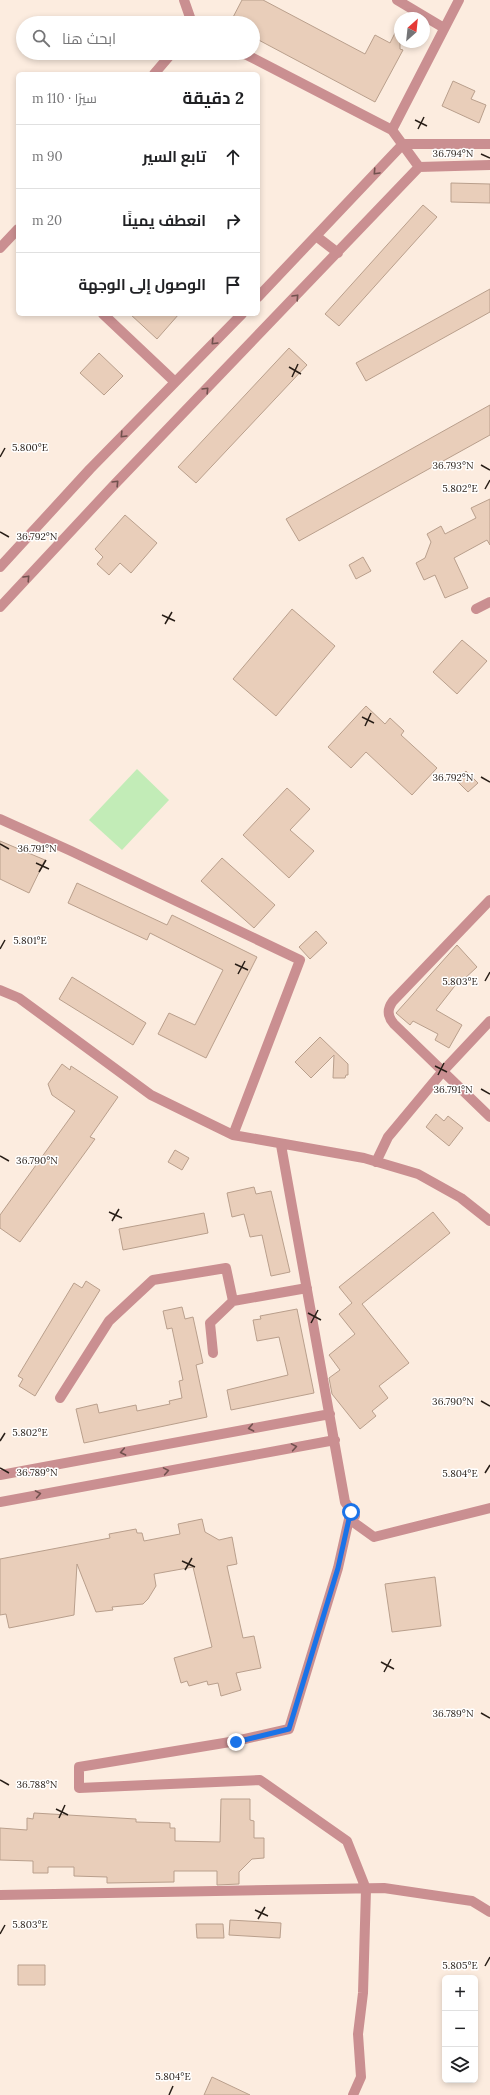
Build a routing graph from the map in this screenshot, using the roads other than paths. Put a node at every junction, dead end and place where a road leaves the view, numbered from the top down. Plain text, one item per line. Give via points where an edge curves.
1 (184, 0) edge
2 (397, 0) edge
3 (459, 0) edge
4 (190, 16) edge
5 (444, 28) junction
6 (166, 60) edge
7 (256, 60) edge
8 (156, 72) edge
9 (392, 130) junction
10 (403, 144) junction
11 (490, 144) edge
12 (490, 165) edge
13 (419, 167) junction
14 (16, 232) edge
15 (316, 236) junction
16 (0, 248) edge
17 (338, 253) junction
18 (260, 295) edge
19 (105, 316) edge
20 (240, 316) edge
21 (175, 382) junction
22 (0, 567) edge
23 (490, 602) edge
24 (0, 607) edge
25 (476, 609) dead end
26 (0, 819) edge
27 (490, 900) edge
28 (0, 990) edge
29 (490, 1021) edge
30 (443, 1071) junction
31 (490, 1117) edge
32 (233, 1135) junction
33 (281, 1145) junction
34 (376, 1162) junction
35 (490, 1221) edge
36 (308, 1288) junction
37 (233, 1301) junction
38 (213, 1354) dead end
39 (60, 1398) dead end
40 (330, 1414) junction
41 (335, 1440) junction
42 (0, 1475) edge
43 (0, 1502) edge
44 (490, 1508) edge
45 (349, 1519) junction
46 (366, 1889) junction
47 (0, 1895) edge
48 (490, 1912) edge
49 (353, 2095) edge

1 - 4 street
2 - 5 street
3 - 5 street
5 - 9 street
6 - 8 street
7 - 9 street
9 - 10 street
10 - 11 street
10 - 13 street
10 -> 15 street
12 - 13 street
13 - 17 street
14 - 16 street
15 - 17 street
15 - 18 street
24 -> 17 street
19 - 21 street
20 -> 21 street
21 -> 22 street
23 - 25 street
26 - 32 street via 300,960
27 - 30 street via 389,1006 390,1019
28 - 32 street via 19,998 151,1095
29 - 30 street
30 - 31 street
30 - 34 street via 388,1137
32 - 33 street
33 - 34 street
33 - 36 street
34 - 35 street via 418,1174 461,1198
36 - 37 street
36 - 40 street
37 - 38 street via 210,1323
37 - 39 street via 226,1268 154,1280 109,1322
40 - 41 street
40 -> 42 street
43 -> 41 street
41 - 45 street via 345,1502 355,1516
44 - 45 street via 374,1537
45 - 46 street via 338,1568 289,1729 236,1742 79,1767 79,1788 260,1780 347,1842
46 - 47 street
46 - 48 street via 384,1888 472,1901
46 - 49 street via 363,1993 358,2034 361,2077

